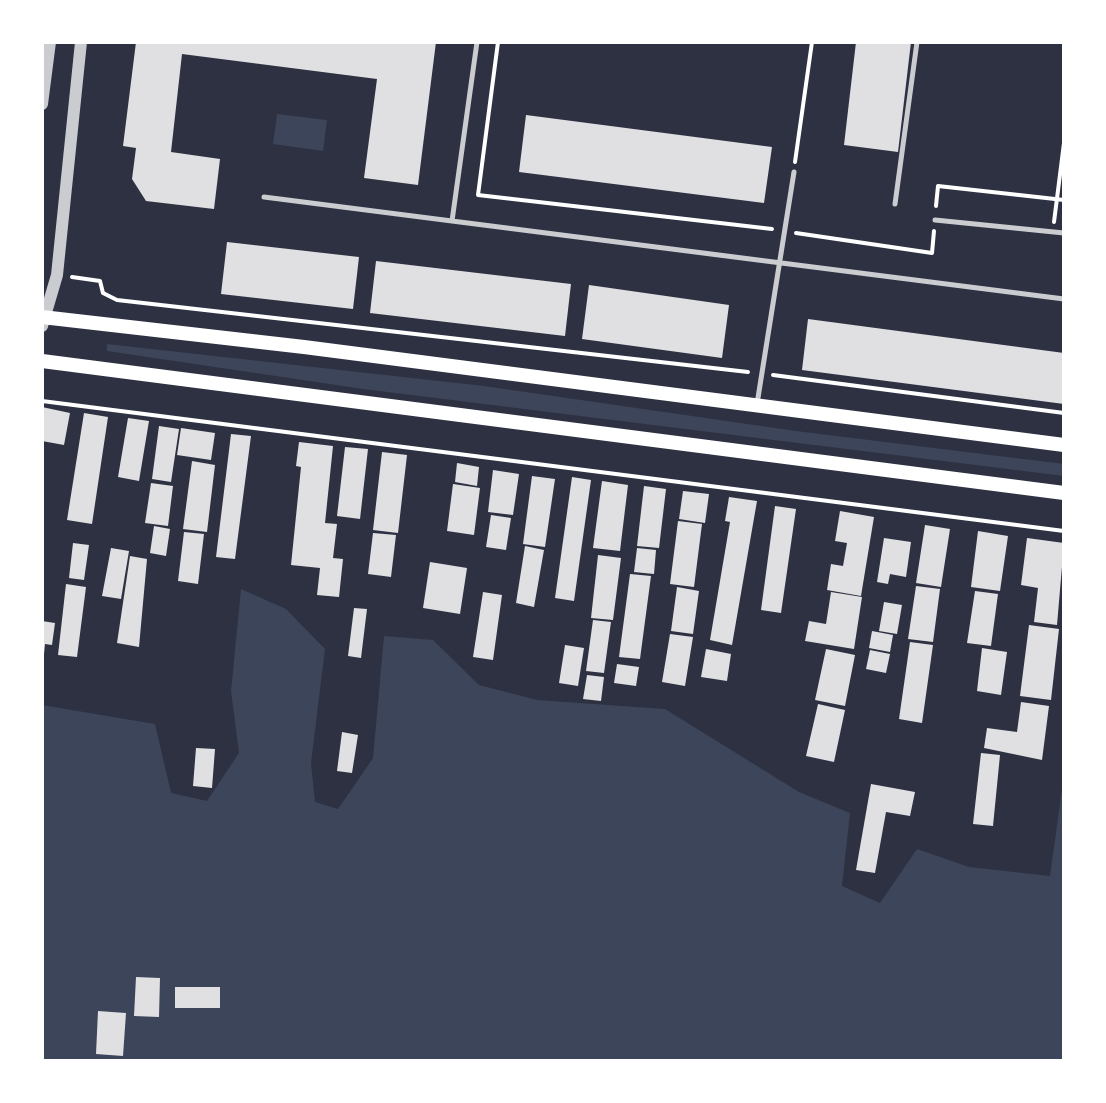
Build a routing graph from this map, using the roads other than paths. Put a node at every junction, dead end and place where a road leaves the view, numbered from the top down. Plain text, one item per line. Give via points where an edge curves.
1 (50, 42) edge
2 (81, 42) edge
3 (477, 42) edge
4 (917, 42) edge
5 (42, 104) edge
6 (794, 172) road end
7 (264, 197) dead end
8 (895, 204) dead end
9 (935, 220) dead end
10 (452, 221) junction
11 (1064, 233) edge
12 (777, 264) junction
13 (1064, 299) edge
14 (43, 320) edge
15 (42, 361) edge
16 (757, 405) junction
17 (1064, 445) edge
18 (1064, 493) edge

1 - 5 street
2 - 14 street via 57,275
3 - 10 lane
4 - 8 lane
6 - 12 lane
7 - 10 lane
9 - 11 lane
10 - 12 lane
12 - 13 lane
12 - 16 lane
14 - 16 main road via 304,347
15 - 18 main road
16 - 17 main road

